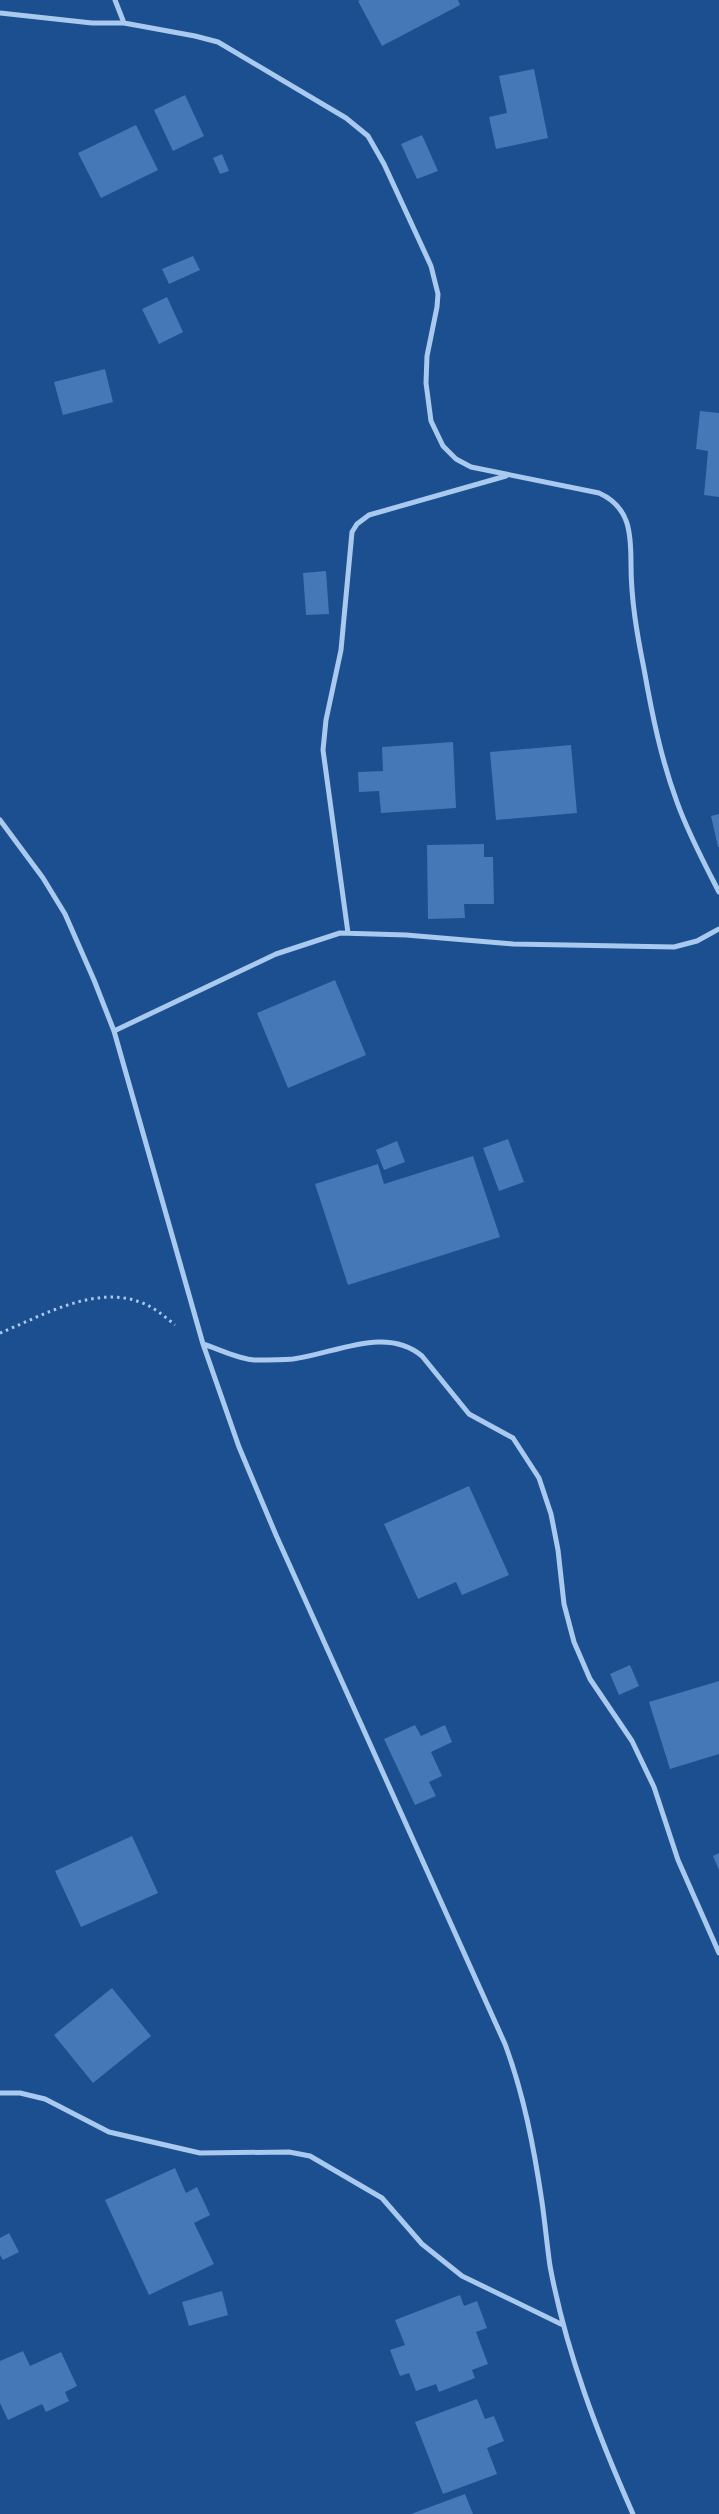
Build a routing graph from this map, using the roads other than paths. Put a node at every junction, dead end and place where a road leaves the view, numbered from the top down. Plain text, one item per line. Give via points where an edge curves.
1 (115, 0) edge
2 (0, 13) edge
3 (124, 23) junction
4 (506, 476) junction
5 (0, 820) edge
6 (719, 892) edge
7 (719, 928) edge
8 (348, 933) junction
9 (114, 1031) junction
10 (203, 1344) junction
11 (719, 1953) edge
12 (0, 2093) edge
13 (563, 2325) junction
14 (633, 2514) edge

1 - 3 street
2 - 3 street via 92,23
3 - 4 street via 218,42 346,118 368,136 432,266 438,294 427,356 426,383 431,421 443,446 456,459 471,467
4 - 6 street via 599,493 612,499 620,509 627,525 631,549 631,601 654,725 677,803
4 - 8 street via 369,515 356,524 352,532 341,650 323,750
5 - 9 street via 43,878 64,914
7 - 8 street via 697,941 674,947 513,944
8 - 9 street via 331,935 276,954
9 - 10 street
10 - 11 street via 252,1360 293,1359 368,1343 399,1343 422,1356 469,1414 513,1438 545,1494 558,1550 564,1604 581,1660 590,1679 632,1741 654,1787 678,1860
10 - 13 street via 239,1448 276,1535 518,2078
12 - 13 street via 20,2093 45,2099 109,2132 200,2153 289,2152 310,2156 382,2198 422,2244 462,2276
13 - 14 street via 609,2458

